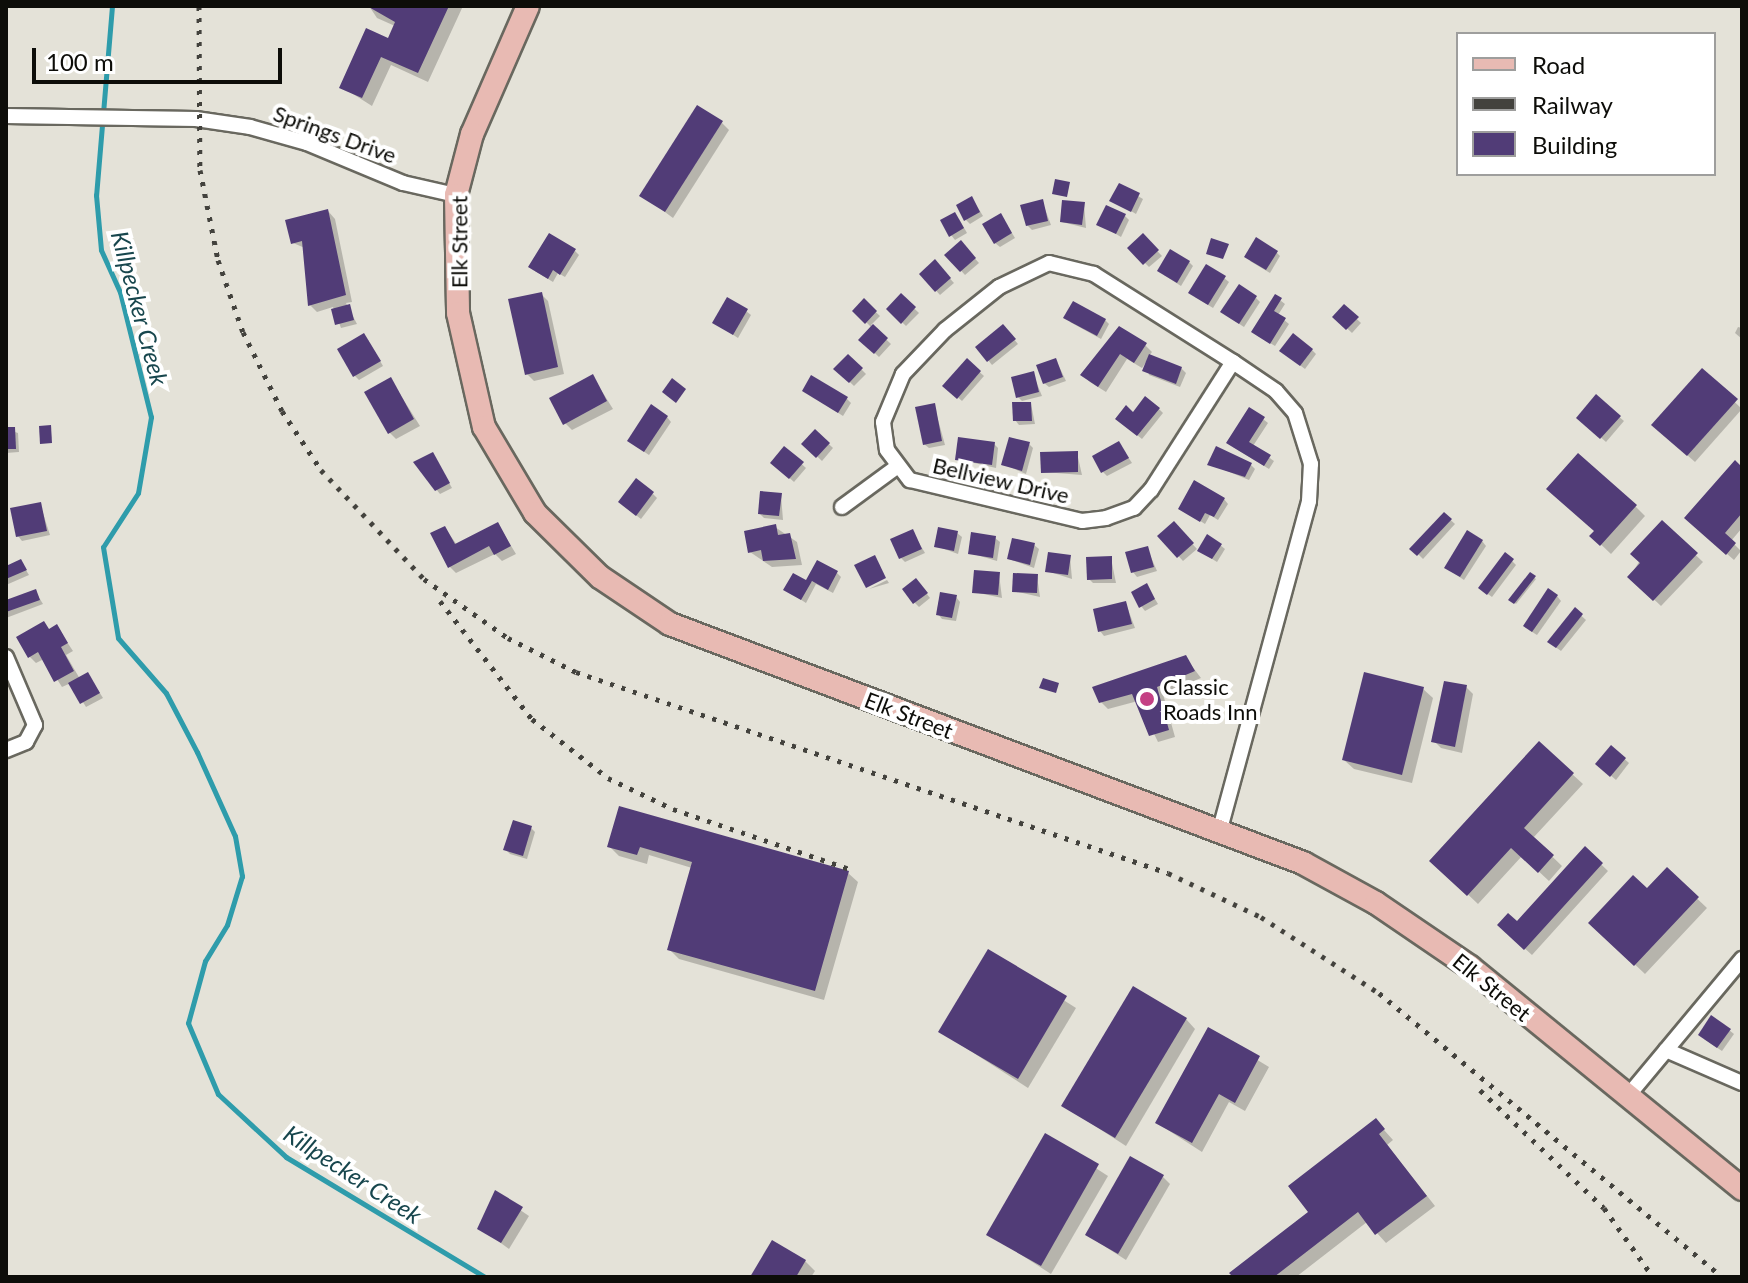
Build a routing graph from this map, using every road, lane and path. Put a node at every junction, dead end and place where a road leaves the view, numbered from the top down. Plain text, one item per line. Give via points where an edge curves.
1 (528, 6) edge
2 (6, 116) edge
3 (456, 195) junction
4 (1233, 362) junction
5 (895, 468) junction
6 (842, 507) dead end
7 (6, 657) edge
8 (6, 750) edge
9 (1220, 829) junction
10 (1742, 959) edge
11 (1666, 1050) junction
12 (1742, 1083) edge
13 (1627, 1097) junction
14 (1742, 1189) edge

1 - 3 main road, Elk Street via 472,134
2 - 3 street, Springs Drive via 196,119 250,127 307,143 403,183
3 - 9 main road, Elk Street via 458,313 484,427 535,513 600,577 670,624
4 - 5 street, Bellview Drive via 1151,490 1134,508 1106,518 1082,521 934,490
4 - 5 street via 1094,274 1060,263 1028,269 945,330 903,374 883,422
4 - 9 street via 1276,391 1295,413 1311,464 1309,501
5 - 6 street
7 - 8 street via 35,725 26,742
9 - 13 main road, Elk Street via 1303,863 1376,903 1470,967
10 - 11 street
11 - 12 street
11 - 13 street
13 - 14 main road, Elk Street

